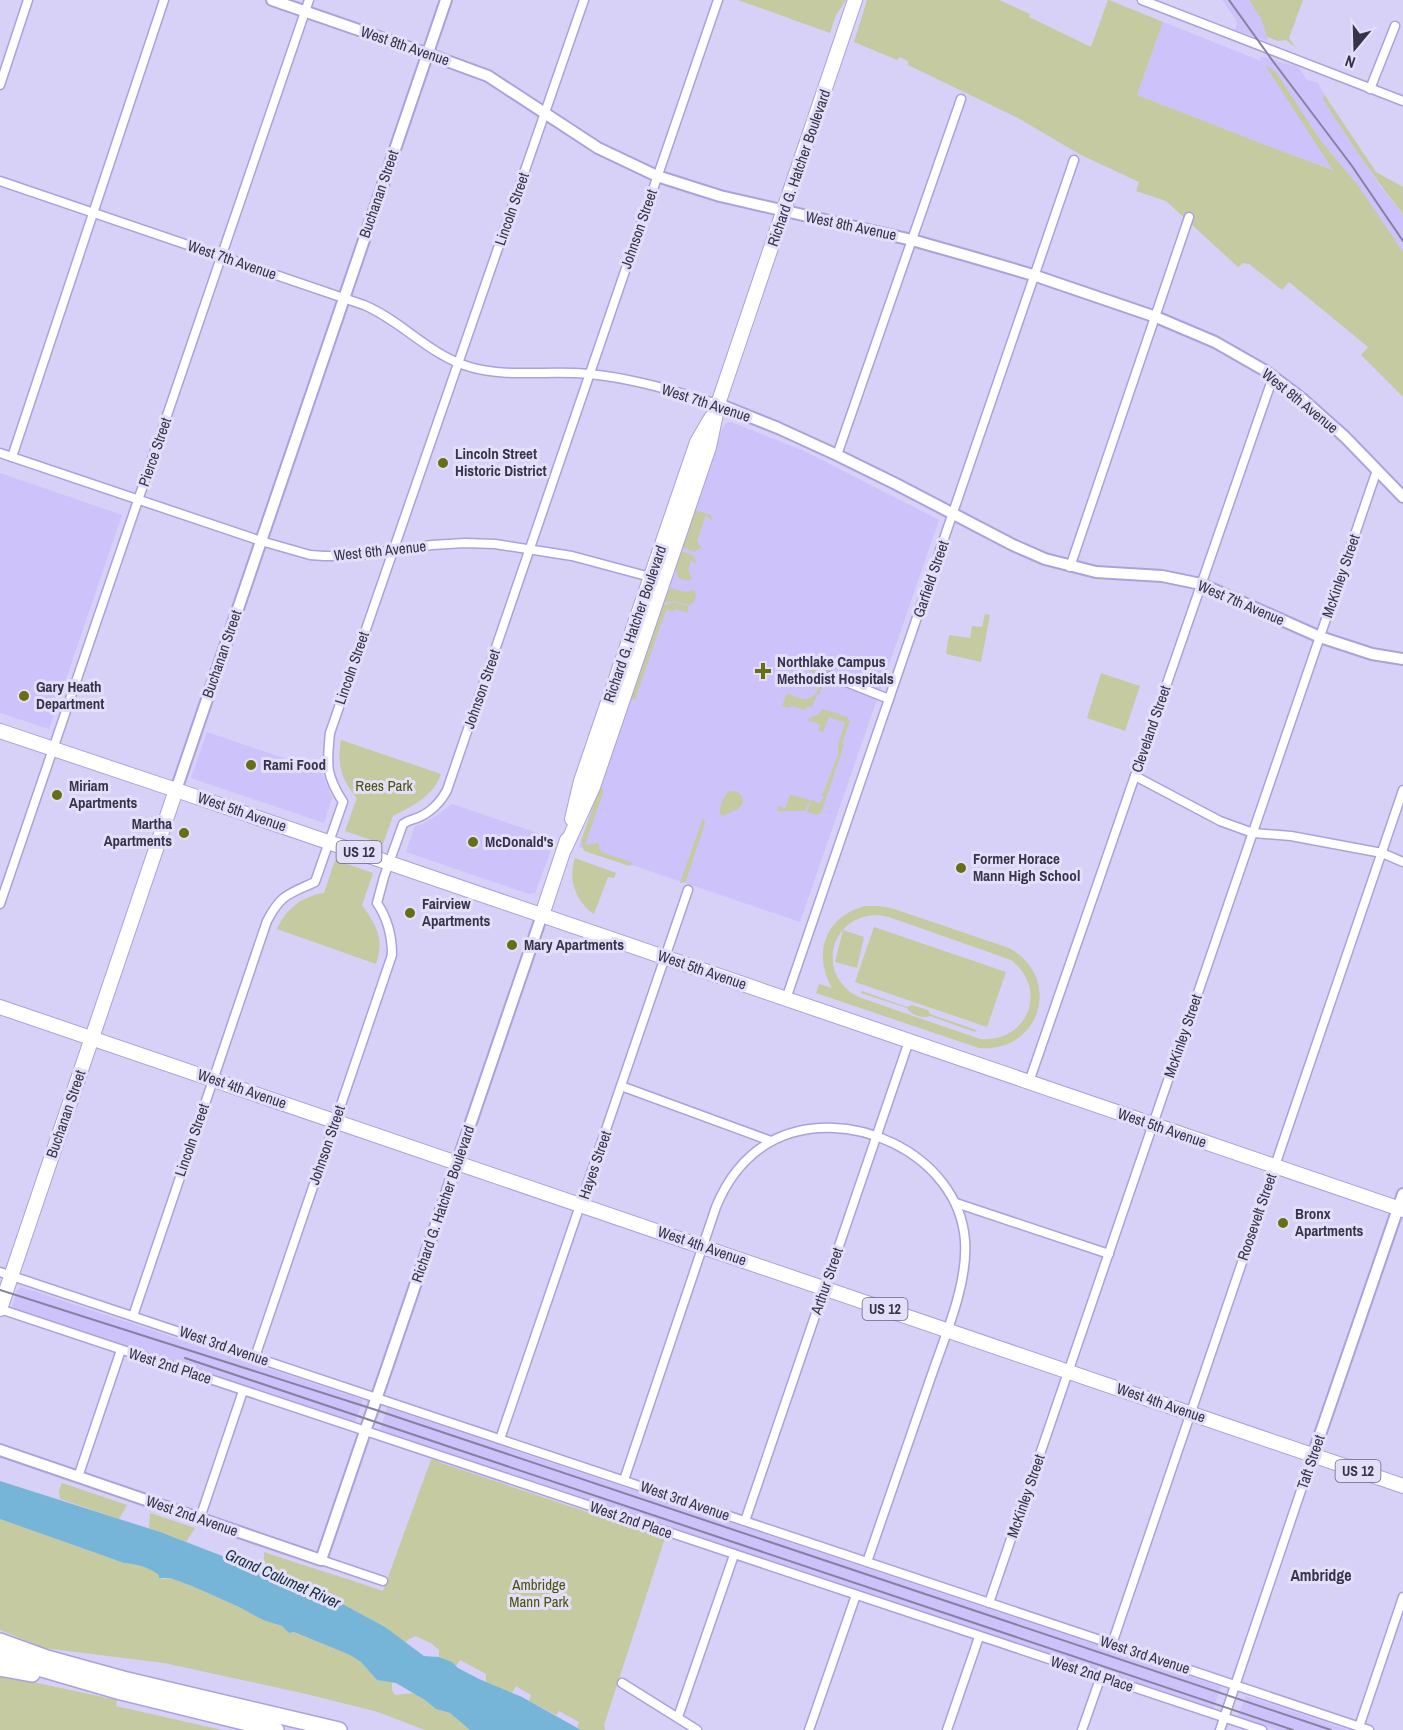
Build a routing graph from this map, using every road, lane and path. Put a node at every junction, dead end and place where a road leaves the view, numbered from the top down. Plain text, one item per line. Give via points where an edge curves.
1 (28, 0) edge
2 (164, 0) edge
3 (272, 0) edge
4 (309, 0) edge
5 (446, 0) edge
6 (584, 0) edge
7 (718, 0) edge
8 (855, 0) edge
9 (1142, 0) edge
10 (305, 11) junction
11 (1395, 26) dead end
12 (428, 54) junction
13 (0, 85) edge
14 (1370, 89) junction
15 (961, 99) dead end
16 (1403, 101) edge
17 (545, 113) junction
18 (1074, 159) dead end
19 (657, 176) junction
20 (0, 182) edge
21 (784, 212) junction
22 (93, 213) junction
23 (1189, 217) dead end
24 (912, 240) junction
25 (222, 257) junction
26 (1033, 275) junction
27 (344, 298) junction
28 (1156, 317) junction
29 (458, 363) junction
30 (590, 374) junction
31 (1273, 377) junction
32 (718, 404) junction
33 (0, 453) edge
34 (837, 455) junction
35 (12, 457) junction
36 (1377, 470) junction
37 (1403, 497) edge
38 (139, 500) junction
39 (953, 514) junction
40 (261, 542) junction
41 (530, 549) junction
42 (393, 551) junction
43 (1070, 567) junction
44 (657, 579) junction
45 (1201, 584) junction
46 (1320, 637) junction
47 (1403, 659) edge
48 (831, 676) dead end
49 (890, 699) junction
50 (0, 731) edge
51 (53, 749) junction
52 (1135, 776) junction
53 (176, 789) junction
54 (1403, 790) edge
55 (1253, 833) junction
56 (329, 842) junction
57 (1382, 854) junction
58 (389, 862) junction
59 (1403, 862) edge
60 (688, 890) dead end
61 (0, 904) edge
62 (543, 915) junction
63 (666, 957) junction
64 (786, 999) junction
65 (0, 1007) edge
66 (92, 1038) junction
67 (909, 1041) junction
68 (213, 1079) junction
69 (1029, 1082) junction
70 (621, 1086) junction
71 (336, 1121) junction
72 (1153, 1125) junction
73 (876, 1137) junction
74 (771, 1141) junction
75 (457, 1162) junction
76 (1275, 1166) junction
77 (1403, 1194) edge
78 (956, 1203) junction
79 (581, 1205) junction
80 (1400, 1210) edge
81 (702, 1246) junction
82 (1108, 1254) junction
83 (6, 1273) edge
84 (825, 1288) junction
85 (0, 1309) edge
86 (133, 1316) junction
87 (947, 1330) junction
88 (121, 1350) junction
89 (255, 1357) junction
90 (1068, 1372) junction
91 (243, 1390) junction
92 (377, 1398) junction
93 (1190, 1414) junction
94 (365, 1431) junction
95 (500, 1439) junction
96 (0, 1450) edge
97 (1313, 1455) junction
98 (78, 1477) junction
99 (624, 1480) junction
100 (1403, 1486) edge
101 (200, 1518) junction
102 (745, 1521) junction
103 (734, 1555) junction
104 (321, 1560) junction
105 (867, 1562) junction
106 (384, 1581) dead end
107 (856, 1595) junction
108 (1403, 1597) edge
109 (989, 1603) junction
110 (979, 1637) junction
111 (0, 1641) edge
112 (1112, 1644) junction
113 (0, 1654) edge
114 (0, 1668) edge
115 (1101, 1676) junction
116 (622, 1683) dead end
117 (1235, 1685) junction
118 (121, 1692) junction
119 (1224, 1717) junction
120 (678, 1718) junction
121 (1359, 1726) junction
122 (276, 1730) edge
123 (339, 1730) edge
124 (698, 1730) edge
125 (809, 1730) edge
126 (947, 1730) edge
127 (1082, 1730) edge
128 (1220, 1730) edge
129 (1262, 1730) edge
130 (1369, 1730) edge

1 - 13 street
2 - 22 street
3 - 10 street, West 8th Avenue
4 - 10 street, Pierce Street
5 - 12 street, Buchanan Street
6 - 17 street, Lincoln Street
7 - 19 street, Johnson Street
8 - 21 main road, Richard G. Hatcher Boulevard
9 - 14 street
10 - 12 street, West 8th Avenue
10 - 25 street, Pierce Street
11 - 14 street
12 - 17 street, West 8th Avenue via 488,76
12 - 27 street, Buchanan Street
14 - 16 street
15 - 24 street
17 - 19 street, West 8th Avenue via 598,148
17 - 29 street, Lincoln Street
18 - 26 street, Garfield Street
19 - 21 street, West 8th Avenue
19 - 30 street, Johnson Street
20 - 22 street, West 7th Avenue
21 - 24 street, West 8th Avenue
21 - 32 main road, Richard G. Hatcher Boulevard
22 - 25 street, West 7th Avenue
22 - 35 street
23 - 28 street
24 - 26 street, West 8th Avenue
24 - 34 street
25 - 27 street, West 7th Avenue
25 - 38 street, Pierce Street
26 - 28 street, West 8th Avenue
26 - 39 street, Garfield Street
27 - 29 street, West 7th Avenue via 382,314 435,352
27 - 40 street, Buchanan Street
28 - 31 street, West 8th Avenue via 1215,342
28 - 43 street
29 - 30 street, West 7th Avenue via 486,370
29 - 42 street, Lincoln Street
30 - 32 street, West 7th Avenue
30 - 41 street, Johnson Street
31 - 36 street, West 8th Avenue via 1310,406
31 - 45 street, Cleveland Street
32 - 34 street, West 7th Avenue
32 - 44 main road, Richard G. Hatcher Boulevard via 697,442
33 - 35 street, West 6th Avenue
34 - 39 street, West 7th Avenue
35 - 38 street, West 6th Avenue
36 - 37 street, West 8th Avenue
36 - 46 street, McKinley Street
38 - 40 street, West 6th Avenue
38 - 51 street, Pierce Street
39 - 43 street, West 7th Avenue via 1029,553
39 - 49 street, Garfield Street
40 - 42 street, West 6th Avenue via 324,556
40 - 53 street, Buchanan Street
41 - 42 street, West 6th Avenue via 465,543
41 - 44 street, West 6th Avenue
41 - 58 street, Johnson Street via 444,797 422,816 403,824
42 - 56 street, Lincoln Street via 330,733 327,765 343,802
43 - 45 street, West 7th Avenue
44 - 62 main road, Richard G. Hatcher Boulevard via 610,716 581,782
45 - 46 street, West 7th Avenue
45 - 52 street, Cleveland Street
46 - 47 street, West 7th Avenue via 1372,654
46 - 55 street, McKinley Street
48 - 49 street
49 - 64 street, Garfield Street
50 - 51 main road, West 5th Avenue / US 12
51 - 53 main road, West 5th Avenue / US 12
51 - 61 street, Pierce Street
52 - 55 street via 1220,821
52 - 69 street, Cleveland Street
53 - 56 main road, West 5th Avenue / US 12
53 - 66 main road, Buchanan Street
54 - 57 street, Roosevelt Street
55 - 57 street via 1291,836
55 - 72 street, McKinley Street
56 - 58 main road, West 5th Avenue / US 12
56 - 68 street, Lincoln Street via 315,882 283,897 267,921
57 - 59 street
57 - 76 street, Roosevelt Street
58 - 62 main road, West 5th Avenue / US 12
58 - 71 street, Johnson Street via 377,901 389,928 392,955
60 - 63 street, Hayes Street
62 - 63 main road, West 5th Avenue / US 12
62 - 75 street, Richard G. Hatcher Boulevard
63 - 64 main road, West 5th Avenue / US 12
63 - 70 street, Hayes Street
64 - 67 main road, West 5th Avenue / US 12
65 - 66 main road, West 4th Avenue / US 12
66 - 68 main road, West 4th Avenue / US 12
66 - 83 main road, Buchanan Street
67 - 69 main road, West 5th Avenue / US 12
67 - 73 street, Arthur Street
68 - 71 main road, West 4th Avenue / US 12
68 - 86 street, Lincoln Street
69 - 72 main road, West 5th Avenue / US 12
70 - 74 street
70 - 79 street, Hayes Street
71 - 75 main road, West 4th Avenue / US 12
71 - 89 street, Johnson Street
72 - 76 main road, West 5th Avenue / US 12
72 - 82 street, McKinley Street
73 - 74 street via 824,1128
73 - 78 street via 929,1166
73 - 84 street, Arthur Street
74 - 81 street via 732,1176
75 - 79 main road, West 4th Avenue / US 12
75 - 92 street, Richard G. Hatcher Boulevard
76 - 80 main road, West 5th Avenue / US 12
76 - 93 street, Roosevelt Street
77 - 80 street, Taft Street
78 - 82 street
78 - 87 street via 966,1262
79 - 81 main road, West 4th Avenue / US 12
79 - 95 street, Hayes Street
80 - 97 street, Taft Street
81 - 84 main road, West 4th Avenue / US 12
81 - 99 street
82 - 90 street, McKinley Street
83 - 85 main road, Buchanan Street
83 - 86 street, West 3rd Avenue
84 - 87 main road, West 4th Avenue / US 12
84 - 102 street, Arthur Street
85 - 88 street, West 2nd Place
86 - 89 street, West 3rd Avenue
87 - 90 main road, West 4th Avenue / US 12
87 - 105 street
88 - 91 street, West 2nd Place
88 - 98 street
89 - 92 street, West 3rd Avenue
90 - 93 main road, West 4th Avenue / US 12
90 - 109 street, McKinley Street
91 - 94 street, West 2nd Place
91 - 101 street
92 - 94 street, Richard G. Hatcher Boulevard
92 - 95 street, West 3rd Avenue
93 - 97 main road, West 4th Avenue / US 12
93 - 112 street, Roosevelt Street
94 - 103 street, West 2nd Place
94 - 104 street, Richard G. Hatcher Boulevard
95 - 99 street, West 3rd Avenue
96 - 98 street, West 2nd Avenue
97 - 100 main road, West 4th Avenue / US 12
97 - 117 street, Taft Street
98 - 101 street, West 2nd Avenue
99 - 102 street, West 3rd Avenue
101 - 104 street, West 2nd Avenue
102 - 105 street, West 3rd Avenue
103 - 107 street, West 2nd Place
103 - 120 street
104 - 106 street, West 2nd Avenue
105 - 109 street, West 3rd Avenue
107 - 110 street, West 2nd Place
107 - 125 street
108 - 121 street
109 - 112 street, West 3rd Avenue
110 - 115 street, West 2nd Place
110 - 126 street
111 - 123 highway via 123,1678
112 - 117 street, West 3rd Avenue
113 - 118 highway
114 - 118 highway
115 - 119 street, West 2nd Place
115 - 127 street
116 - 120 street
117 - 119 street, Taft Street
117 - 121 street, West 3rd Avenue
118 - 122 highway
119 - 128 street, Taft Street
119 - 129 street, West 2nd Place
120 - 124 street
121 - 130 street, West 3rd Avenue

